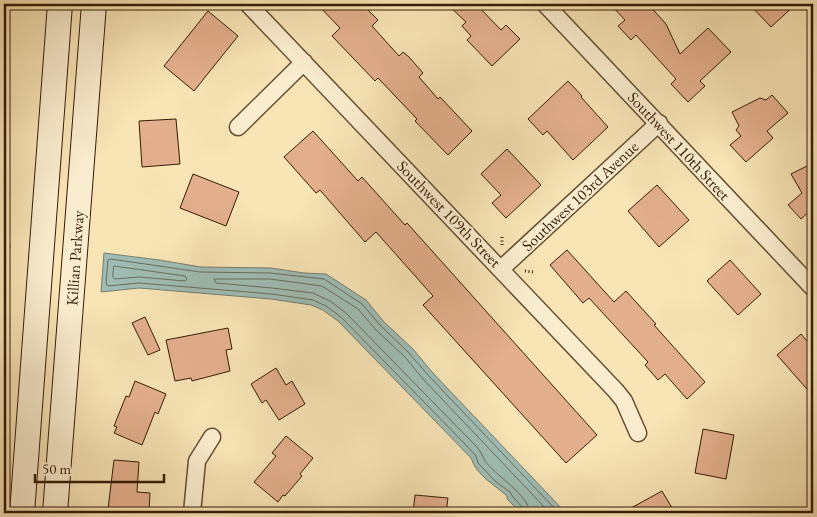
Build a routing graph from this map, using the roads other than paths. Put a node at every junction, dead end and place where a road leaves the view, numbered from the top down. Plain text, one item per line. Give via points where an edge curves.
1 (60, 4) edge
2 (94, 4) edge
3 (248, 4) edge
4 (545, 4) edge
5 (304, 62) junction
6 (658, 123) junction
7 (238, 127) dead end
8 (501, 269) junction
9 (813, 288) edge
10 (638, 433) dead end
11 (212, 436) dead end
12 (22, 513) edge
13 (55, 513) edge
14 (192, 513) edge

1 - 12 main road, Killian Parkway
2 - 13 main road, Killian Parkway
3 - 5 street, Southwest 109th Street
4 - 6 street, Southwest 110th Street
5 - 7 street
5 - 8 street, Southwest 109th Street
6 - 8 street, Southwest 103rd Avenue
6 - 9 street, Southwest 110th Street
8 - 10 street, Southwest 109th Street via 621,396
11 - 14 street via 197,461

